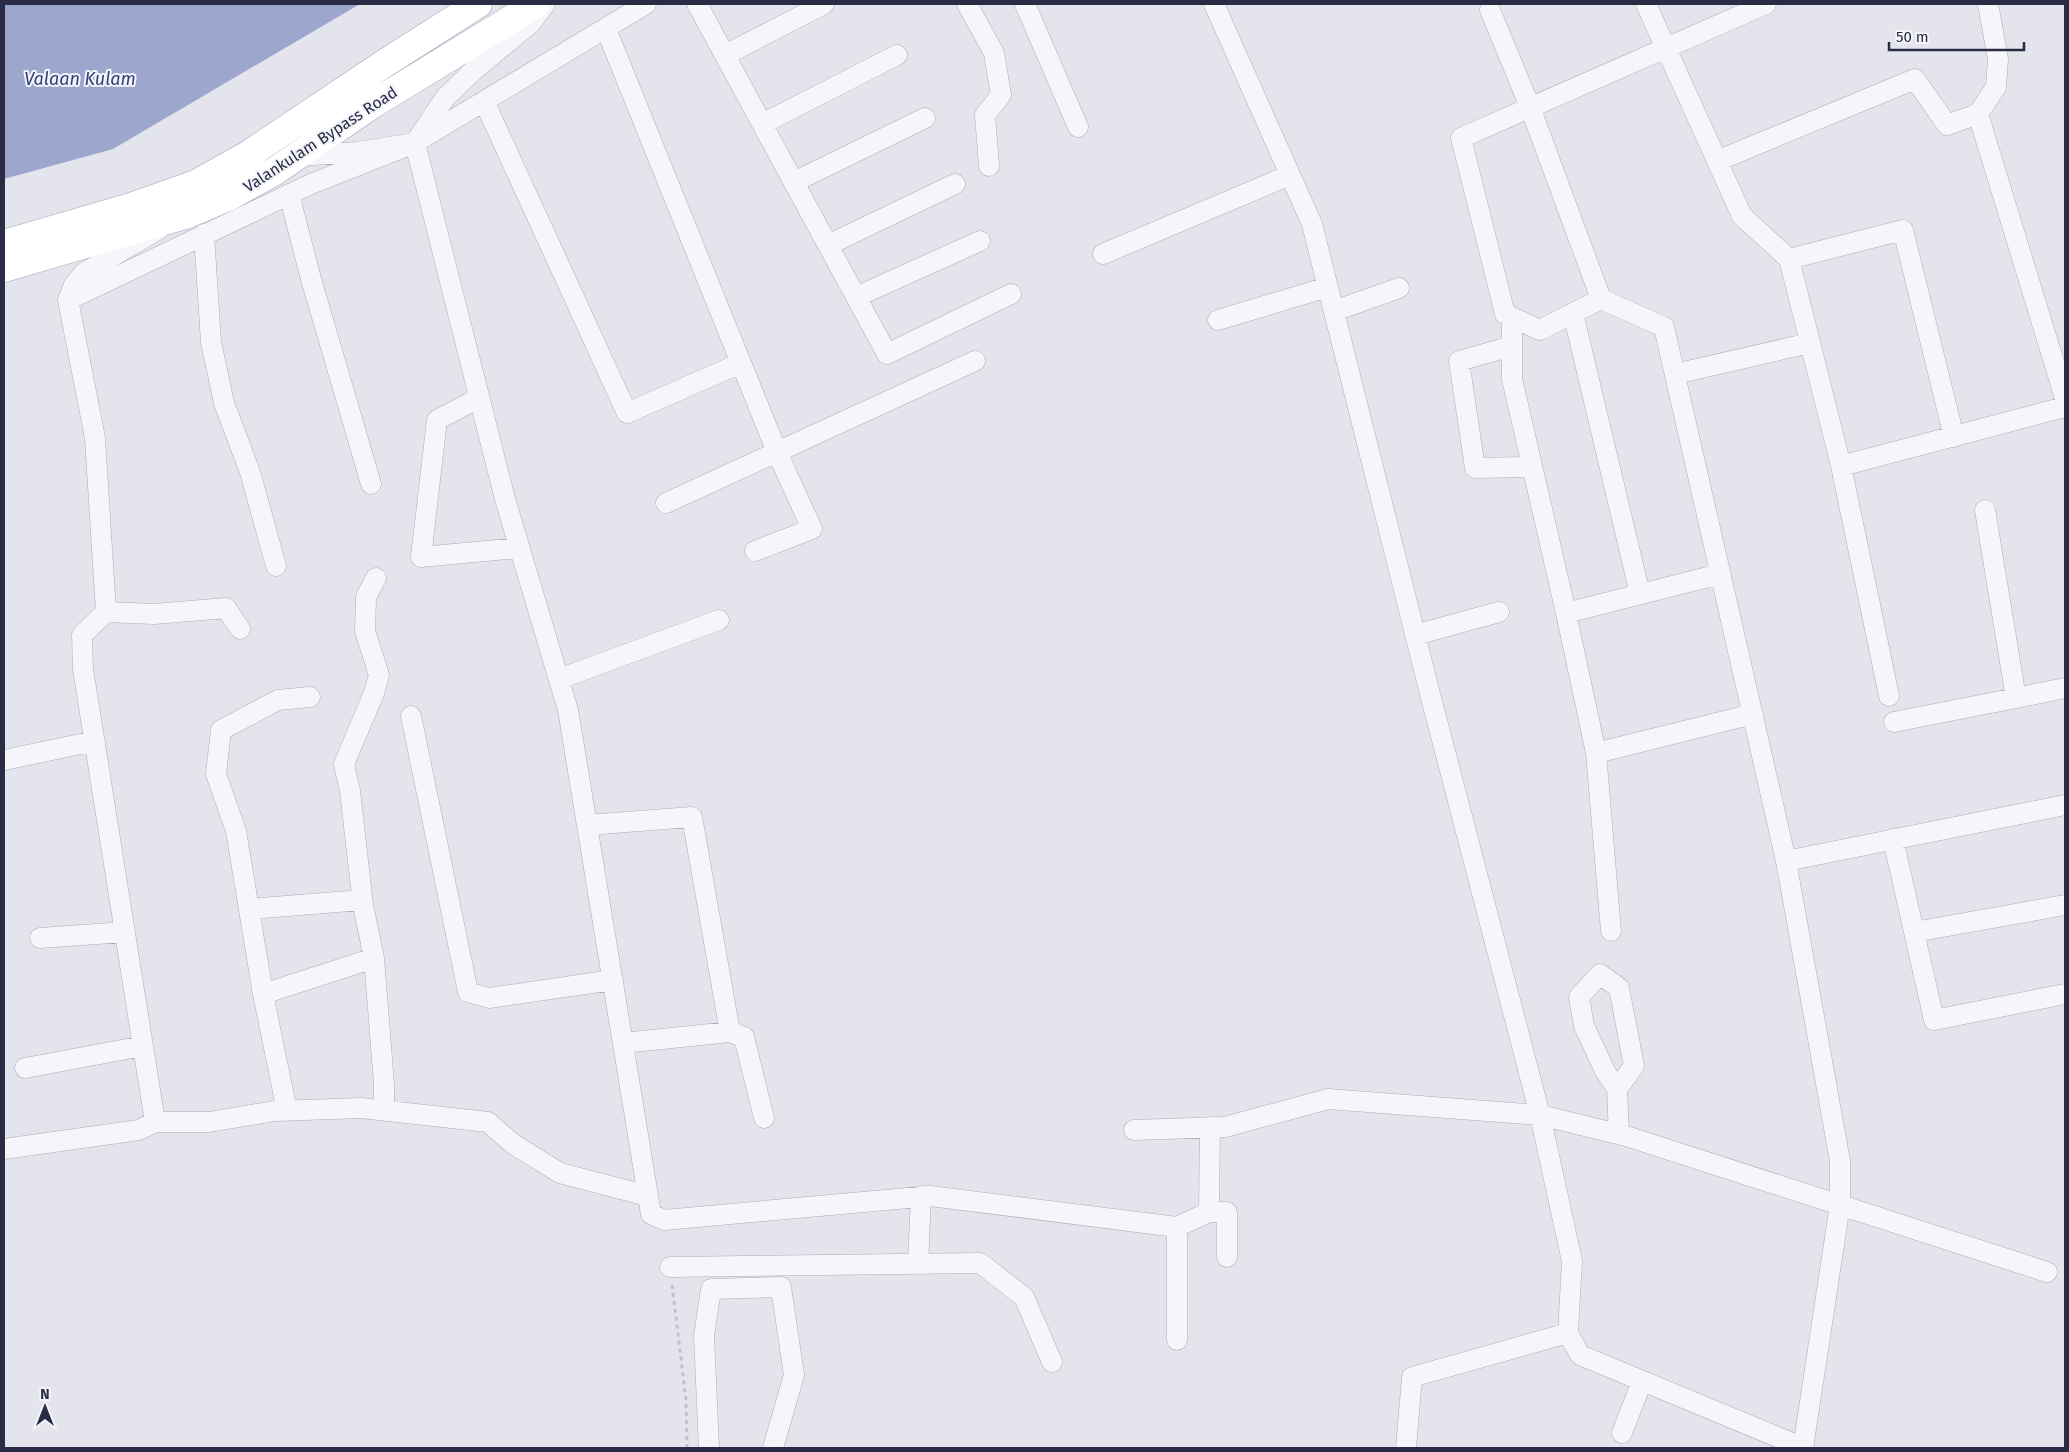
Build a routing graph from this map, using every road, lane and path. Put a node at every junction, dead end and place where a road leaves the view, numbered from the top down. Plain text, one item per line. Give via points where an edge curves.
1 (478, 4) edge
2 (536, 4) edge
3 (545, 4) edge
4 (646, 4) edge
5 (697, 4) edge
6 (824, 4) edge
7 (967, 4) edge
8 (1025, 4) edge
9 (1214, 4) edge
10 (1646, 4) edge
11 (1766, 4) edge
12 (1988, 4) edge
13 (1490, 10) dead end
14 (606, 29) junction
15 (1666, 48) junction
16 (725, 55) junction
17 (897, 55) dead end
18 (484, 101) junction
19 (1530, 107) junction
20 (1978, 114) junction
21 (925, 118) dead end
22 (762, 124) junction
23 (1078, 127) dead end
24 (415, 143) junction
25 (296, 156) junction
26 (1717, 161) junction
27 (989, 166) dead end
28 (1290, 175) junction
29 (794, 182) junction
30 (955, 184) dead end
31 (289, 194) junction
32 (186, 213) junction
33 (980, 241) dead end
34 (4, 244) edge
35 (828, 245) junction
36 (1103, 254) dead end
37 (1789, 260) junction
38 (4, 268) edge
39 (1328, 287) junction
40 (1399, 288) dead end
41 (1011, 294) dead end
42 (856, 296) junction
43 (1601, 299) junction
44 (68, 300) junction
45 (1334, 311) junction
46 (1573, 313) junction
47 (1512, 317) junction
48 (1218, 320) dead end
49 (1810, 343) junction
50 (1512, 346) junction
51 (975, 361) dead end
52 (741, 363) junction
53 (1675, 374) junction
54 (479, 398) junction
55 (2065, 398) edge
56 (2065, 407) edge
57 (1954, 436) junction
58 (778, 452) junction
59 (1841, 466) junction
60 (1532, 467) junction
61 (371, 484) dead end
62 (666, 503) dead end
63 (1985, 510) dead end
64 (519, 548) junction
65 (755, 551) dead end
66 (276, 566) dead end
67 (1720, 574) junction
68 (376, 578) dead end
69 (1640, 594) junction
70 (106, 612) junction
71 (1499, 612) dead end
72 (1566, 613) junction
73 (719, 620) dead end
74 (240, 628) dead end
75 (1416, 635) junction
76 (559, 679) junction
77 (2065, 688) edge
78 (1889, 696) dead end
79 (310, 697) dead end
80 (2016, 698) junction
81 (1753, 714) junction
82 (411, 716) dead end
83 (1894, 722) dead end
84 (95, 741) junction
85 (1596, 753) junction
86 (4, 760) edge
87 (2065, 805) edge
88 (587, 825) junction
89 (1893, 839) junction
90 (1786, 861) junction
91 (362, 900) junction
92 (2065, 906) edge
93 (248, 909) junction
94 (1611, 931) dead end
95 (125, 932) junction
96 (1914, 932) junction
97 (40, 938) dead end
98 (374, 958) junction
99 (613, 980) junction
100 (263, 994) junction
101 (2065, 994) edge
102 (730, 1032) junction
103 (623, 1043) junction
104 (143, 1046) junction
105 (24, 1068) dead end
106 (1617, 1088) junction
107 (384, 1110) junction
108 (287, 1111) junction
109 (1540, 1115) junction
110 (764, 1118) dead end
111 (155, 1122) junction
112 (1210, 1127) junction
113 (1134, 1130) dead end
114 (1619, 1134) junction
115 (4, 1149) edge
116 (648, 1196) junction
117 (920, 1196) junction
118 (1840, 1205) junction
119 (1209, 1212) junction
120 (1177, 1227) junction
121 (1227, 1257) dead end
122 (918, 1264) junction
123 (670, 1267) joint
124 (2047, 1272) dead end
125 (1568, 1333) junction
126 (1177, 1340) dead end
127 (1052, 1362) dead end
128 (1642, 1381) junction
129 (1622, 1433) dead end
130 (687, 1448) edge
131 (709, 1448) edge
132 (773, 1448) edge
133 (1406, 1448) edge
134 (1803, 1448) edge

1 - 32 main road, Valankulam Bypass Road via 248,155 196,184
2 - 25 main road, Valankulam Bypass Road via 381,99
3 - 24 street via 531,23 472,71 445,98
4 - 14 street
5 - 16 street
6 - 16 street
7 - 27 street via 994,53 1001,95 985,115
8 - 23 street
9 - 28 street
10 - 15 street
11 - 15 street
12 - 20 street via 1998,59 1996,88
13 - 19 street
14 - 18 street
14 - 52 street
15 - 19 street
15 - 26 street
16 - 22 street
17 - 22 street
18 - 24 street
18 - 52 street via 627,414
19 - 43 street
19 - 47 street via 1461,138 1505,314
20 - 26 street via 1947,125 1916,78
20 - 55 street
21 - 29 street
22 - 29 street
24 - 25 street via 358,152
24 - 31 street
24 - 54 street
25 - 32 main road, Valankulam Bypass Road via 230,196
26 - 37 street via 1742,216
28 - 36 street
28 - 39 street via 1312,224
29 - 35 street
30 - 35 street
31 - 32 street
31 - 61 street
32 - 34 main road, Valankulam Bypass Road via 131,207
32 - 38 main road, Valankulam Bypass Road
32 - 44 street
32 - 44 street via 84,273
32 - 66 street via 224,403 250,472
33 - 42 street
35 - 42 street
37 - 49 street
37 - 57 street via 1903,230
39 - 45 street
39 - 48 street
40 - 45 street
41 - 42 street via 887,354
43 - 46 street
43 - 53 street via 1664,327
44 - 70 street via 95,438
45 - 75 street
46 - 47 street via 1540,330
46 - 69 street
47 - 50 street
49 - 53 street
49 - 59 street
50 - 60 street via 1512,379
50 - 60 street via 1459,362 1475,468
51 - 58 street
52 - 58 street
53 - 67 street
54 - 64 street
54 - 64 street via 437,420 421,557
56 - 57 street
57 - 59 street
58 - 62 street
58 - 65 street via 812,529
59 - 78 street
60 - 72 street
63 - 80 street
64 - 76 street
67 - 69 street
67 - 81 street
68 - 91 street via 366,597 365,631 378,675 344,764
69 - 72 street
70 - 74 street via 154,614 226,608
70 - 84 street via 82,635 83,669
71 - 75 street
72 - 85 street
73 - 76 street
75 - 109 street
76 - 88 street via 568,710
77 - 80 street
79 - 93 street via 278,700 221,730 216,774 236,831
80 - 83 street
81 - 85 street
81 - 90 street
82 - 99 street via 468,992 489,998
84 - 86 street
84 - 95 street
85 - 94 street
87 - 89 street
88 - 99 street
88 - 102 street via 692,817
89 - 90 street
89 - 96 street
90 - 118 street via 1840,1161
91 - 93 street
91 - 98 street
92 - 96 street
93 - 100 street
95 - 97 street
95 - 104 street
96 - 101 street via 1934,1020
98 - 100 street
98 - 107 street
99 - 103 street
100 - 108 street
102 - 103 street
102 - 110 street via 744,1037
103 - 116 street
104 - 105 street
104 - 111 street
106 - 106 street via 1605,1071 1584,1026 1580,997 1600,974 1619,988 1634,1066
106 - 114 street
107 - 108 street
107 - 116 street via 488,1122 513,1144 560,1173
108 - 111 street via 209,1122
109 - 112 street via 1328,1099 1225,1127
109 - 114 street
109 - 125 street via 1572,1261
111 - 115 street via 139,1130
112 - 113 street
112 - 119 street
114 - 118 street
116 - 117 street via 651,1214 664,1220
117 - 120 street
117 - 122 street
118 - 124 street
118 - 134 street
119 - 120 street
119 - 121 street via 1227,1212
120 - 126 street
122 - 123 street
122 - 127 street via 980,1263 1024,1297
123 - 130 path via 686,1400
125 - 128 street via 1580,1355
125 - 133 street via 1412,1378
128 - 129 street
128 - 134 street
131 - 132 street via 704,1336 711,1289 781,1286 794,1375

